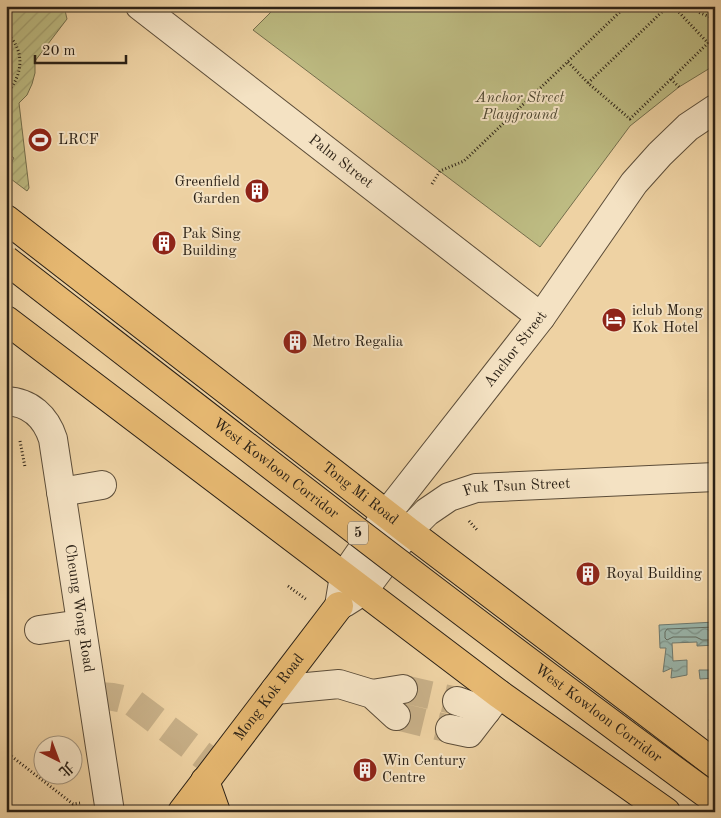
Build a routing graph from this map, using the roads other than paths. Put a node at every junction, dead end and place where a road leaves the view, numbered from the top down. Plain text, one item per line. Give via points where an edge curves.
1 (140, 6) edge
2 (715, 109) edge
3 (6, 219) edge
4 (6, 260) edge
5 (541, 317) junction
6 (6, 320) edge
7 (6, 401) edge
8 (715, 477) edge
9 (102, 485) dead end
10 (61, 492) junction
11 (386, 515) junction
12 (408, 531) junction
13 (353, 584) junction
14 (339, 606) joint
15 (81, 624) junction
16 (39, 630) dead end
17 (403, 689) tunnel mouth
18 (275, 690) junction
19 (372, 694) junction
20 (457, 701) tunnel mouth
21 (492, 703) junction
22 (396, 716) tunnel mouth
23 (450, 729) tunnel mouth
24 (708, 753) edge
25 (205, 781) junction
26 (715, 800) edge
27 (98, 807) edge
28 (182, 812) edge
29 (216, 812) edge
30 (666, 812) edge

1 - 5 street, Palm Street
2 - 5 street, Anchor Street via 688,127 634,183
3 - 11 main road, Tong Mi Road
4 - 26 main road, West Kowloon Corridor / 5, bridge via 353,529
5 - 11 street, Anchor Street
6 - 13 main road
7 - 10 street, Cheung Wong Road via 25,404 36,410 49,428
8 - 12 street, Fuk Tsun Street via 476,488 450,497 427,512
9 - 10 street
10 - 15 street, Cheung Wong Road
11 - 12 main road, Tong Mi Road
11 - 13 street, Anchor Street
12 - 13 street, Fuk Tsun Street
12 - 24 main road, Tong Mi Road
13 - 14 street, Anchor Street
13 - 21 main road
14 - 18 main road, Mong Kok Road
15 - 16 street
15 - 27 street, Cheung Wong Road
17 - 19 street
18 - 19 street via 339,684
18 - 25 main road, Mong Kok Road
19 - 22 street
20 - 21 street
21 - 23 street via 469,733
21 - 30 main road
25 - 28 main road, Mong Kok Road
25 - 29 main road

